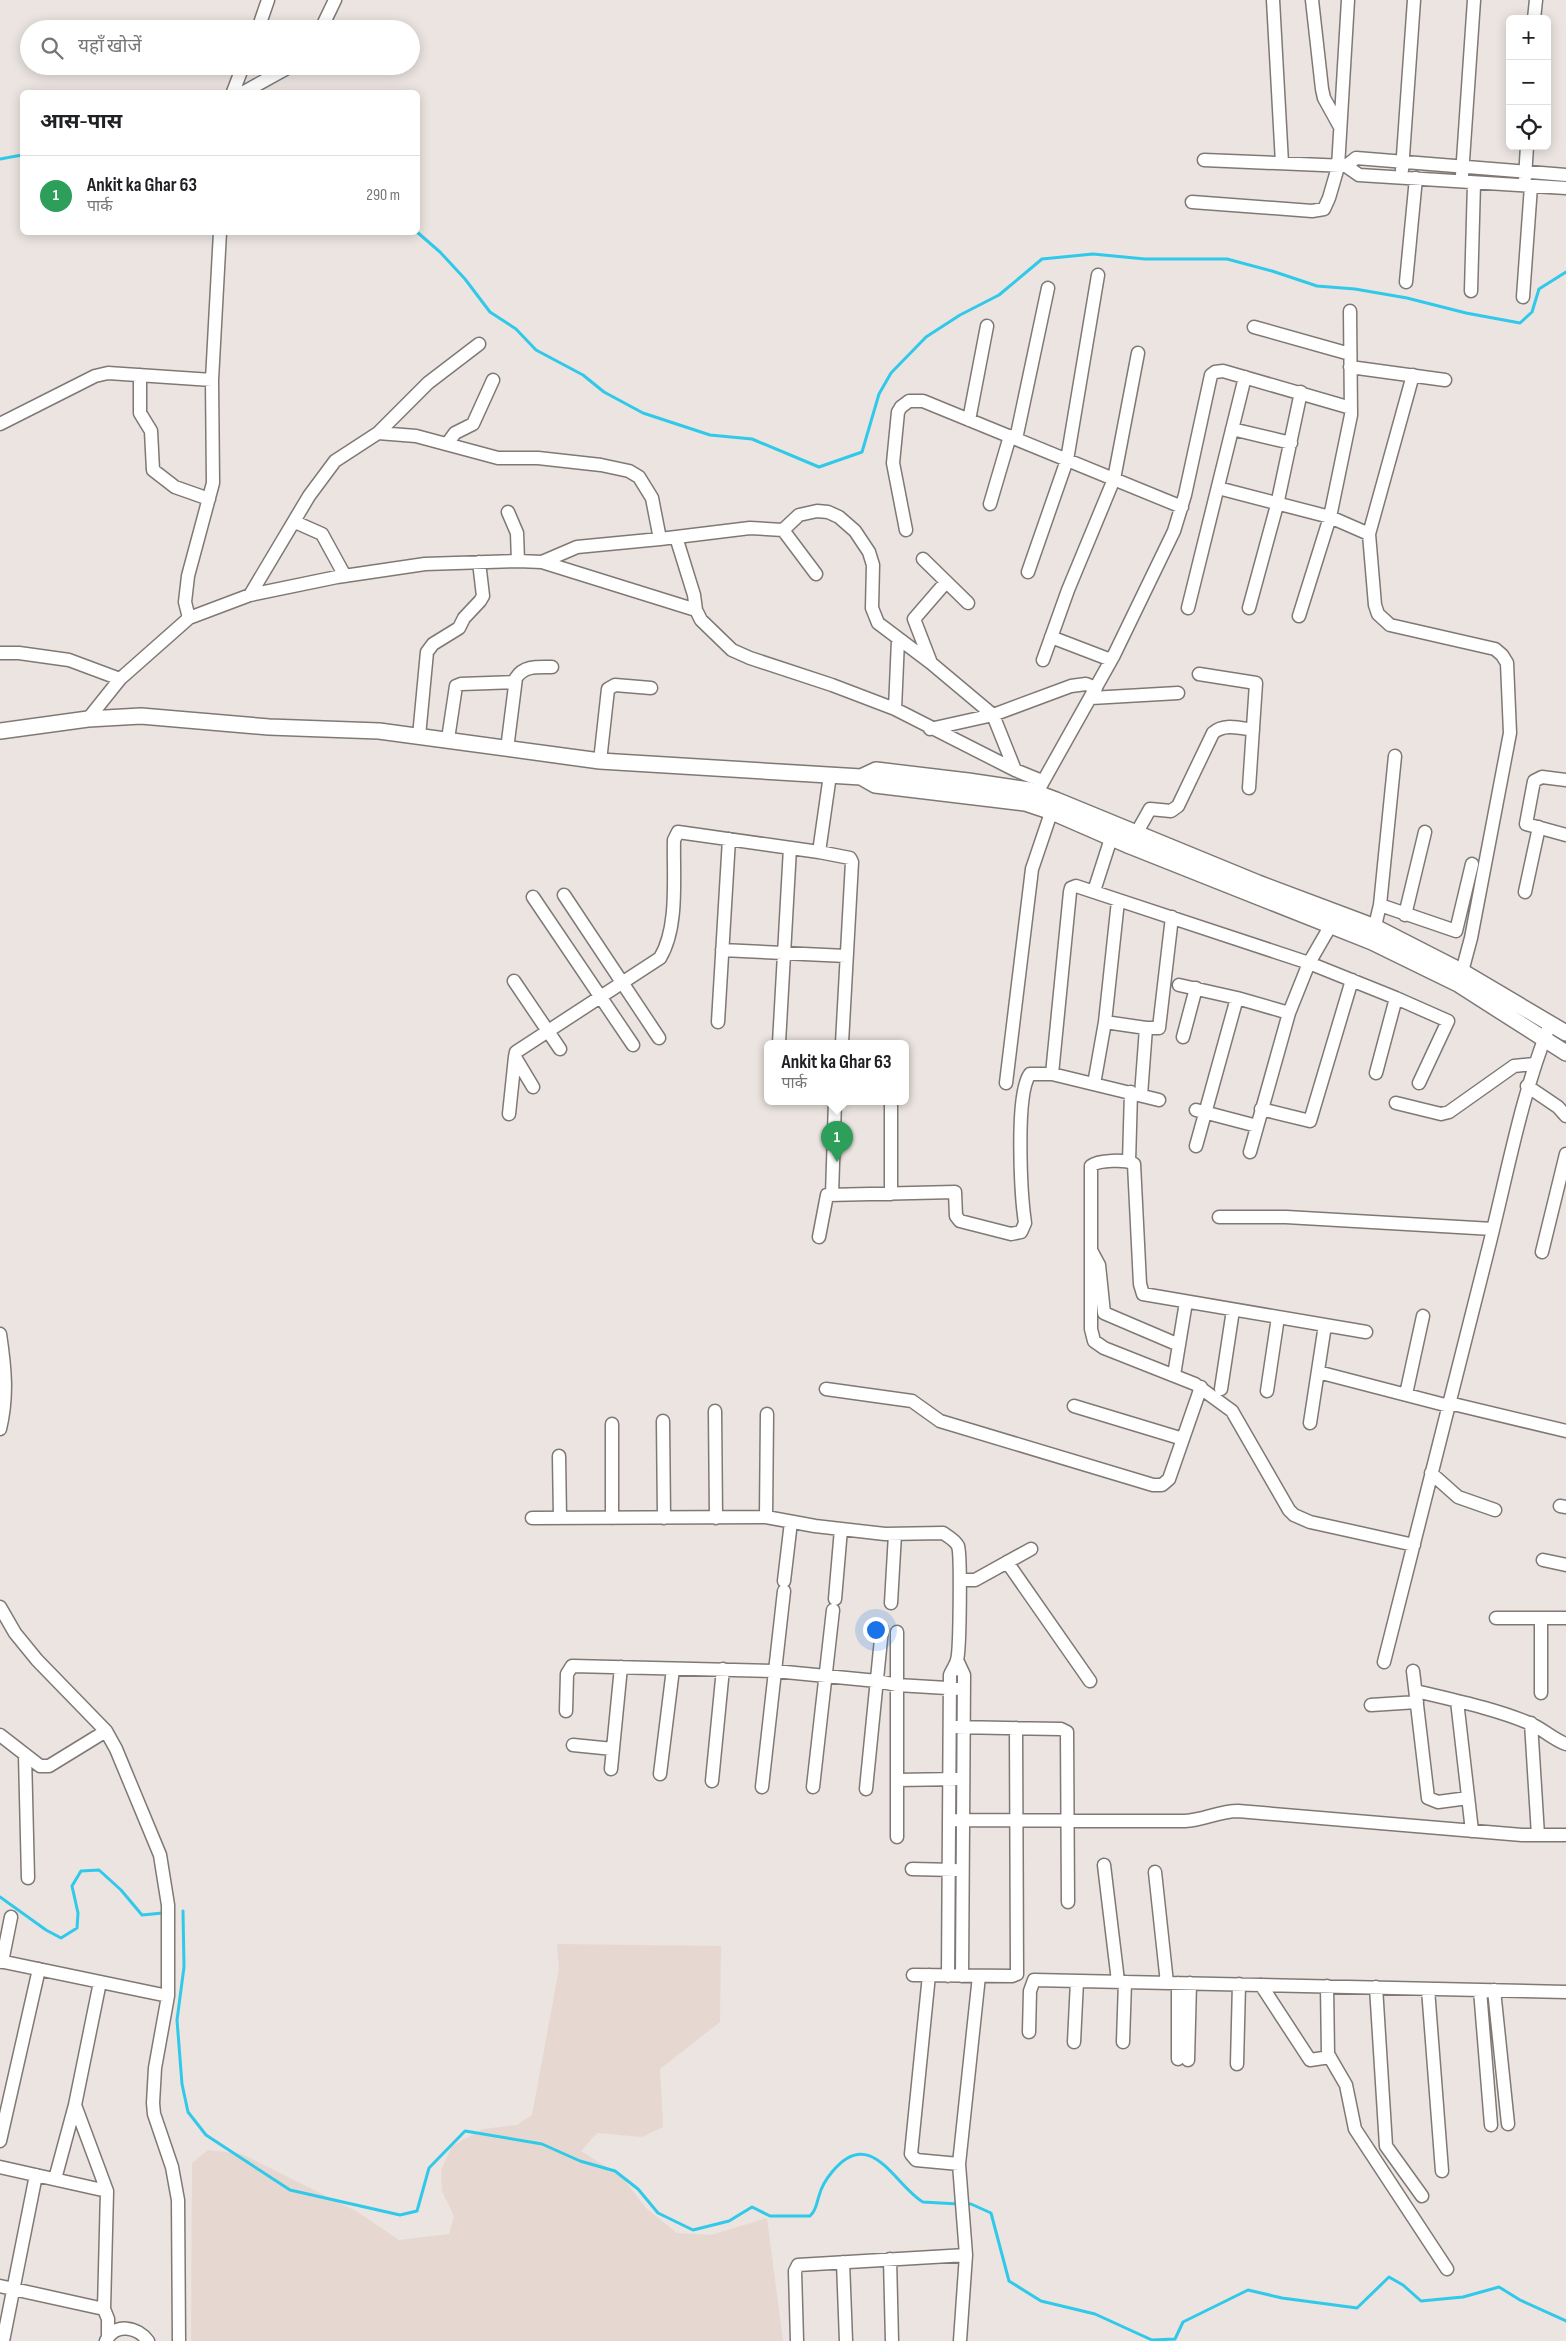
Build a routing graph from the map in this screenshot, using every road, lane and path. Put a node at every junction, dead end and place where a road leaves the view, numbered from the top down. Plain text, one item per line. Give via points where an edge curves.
1 (268, 0) edge
2 (335, 0) edge
3 (1274, 0) edge
4 (1312, 0) edge
5 (1348, 0) edge
6 (1414, 0) edge
7 (1474, 0) edge
8 (1536, 0) edge
9 (1534, 15) edge
10 (261, 20) edge
11 (325, 20) edge
12 (240, 75) edge
13 (275, 75) edge
14 (234, 90) edge
15 (248, 90) edge
16 (1340, 127) junction
17 (1527, 150) edge
18 (1204, 160) dead end
19 (1403, 161) junction
20 (1282, 163) junction
21 (1463, 166) junction
22 (1342, 167) junction
23 (1526, 171) junction
24 (1566, 175) edge
25 (1402, 177) junction
26 (1416, 178) junction
27 (1468, 182) junction
28 (1528, 186) junction
29 (1566, 188) edge
30 (1192, 202) dead end
31 (220, 235) edge
32 (1098, 275) dead end
33 (1406, 282) dead end
34 (1048, 288) dead end
35 (1471, 291) dead end
36 (1522, 297) dead end
37 (1350, 311) dead end
38 (987, 326) dead end
39 (1254, 327) dead end
40 (479, 344) dead end
41 (1138, 353) dead end
42 (1350, 354) junction
43 (1350, 367) junction
44 (140, 375) junction
45 (1413, 376) junction
46 (1245, 377) junction
47 (212, 380) junction
48 (493, 380) dead end
49 (1445, 380) dead end
50 (1301, 392) junction
51 (1351, 408) junction
52 (969, 420) junction
53 (0, 424) edge
54 (1232, 428) junction
55 (378, 433) junction
56 (1013, 438) junction
57 (1291, 443) junction
58 (447, 444) junction
59 (1067, 460) junction
60 (1114, 479) junction
61 (1218, 488) junction
62 (209, 499) junction
63 (990, 504) dead end
64 (1278, 505) junction
65 (1182, 507) junction
66 (508, 512) dead end
67 (1330, 518) junction
68 (295, 522) junction
69 (783, 530) junction
70 (906, 530) dead end
71 (1369, 534) junction
72 (676, 537) junction
73 (660, 539) junction
74 (923, 559) dead end
75 (518, 561) junction
76 (479, 562) junction
77 (542, 562) junction
78 (1028, 572) dead end
79 (816, 574) dead end
80 (345, 576) junction
81 (946, 582) junction
82 (250, 595) junction
83 (968, 604) dead end
84 (1188, 608) dead end
85 (1249, 608) dead end
86 (696, 610) junction
87 (1299, 616) dead end
88 (189, 618) junction
89 (1051, 637) junction
90 (898, 640) junction
91 (0, 653) edge
92 (1043, 660) dead end
93 (1111, 660) junction
94 (931, 663) junction
95 (552, 667) dead end
96 (1199, 674) dead end
97 (120, 679) junction
98 (515, 682) junction
99 (651, 688) dead end
100 (1094, 693) junction
101 (1178, 693) dead end
102 (894, 709) junction
103 (992, 715) junction
104 (88, 719) junction
105 (930, 728) junction
106 (1253, 730) junction
107 (0, 731) edge
108 (419, 736) junction
109 (448, 739) junction
110 (507, 749) junction
111 (1395, 756) dead end
112 (600, 761) junction
113 (1015, 770) junction
114 (830, 775) junction
115 (1566, 780) edge
116 (1249, 788) dead end
117 (1038, 793) junction
118 (1054, 806) junction
119 (1539, 828) junction
120 (1113, 831) junction
121 (1425, 832) dead end
122 (1566, 834) edge
123 (730, 839) junction
124 (1133, 839) junction
125 (790, 848) junction
126 (819, 852) junction
127 (1472, 864) dead end
128 (1094, 891) junction
129 (1525, 892) dead end
130 (564, 895) dead end
131 (533, 897) dead end
132 (1118, 901) junction
133 (1380, 906) junction
134 (1405, 914) junction
135 (1172, 917) junction
136 (1334, 920) junction
137 (1373, 935) junction
138 (722, 950) junction
139 (783, 953) junction
140 (846, 956) junction
141 (1309, 963) junction
142 (1461, 978) junction
143 (1352, 980) junction
144 (514, 981) dead end
145 (622, 983) junction
146 (1179, 985) dead end
147 (1196, 988) junction
148 (599, 997) junction
149 (1237, 998) junction
150 (1396, 998) junction
151 (1290, 1013) junction
152 (718, 1022) dead end
153 (1105, 1022) junction
154 (1550, 1024) junction
155 (1146, 1028) junction
156 (547, 1031) junction
157 (1566, 1033) edge
158 (1184, 1037) dead end
159 (659, 1038) dead end
160 (1544, 1039) junction
161 (779, 1040) edge
162 (842, 1040) edge
163 (633, 1045) dead end
164 (560, 1049) dead end
165 (1566, 1053) edge
166 (515, 1057) junction
167 (1534, 1064) junction
168 (1052, 1074) junction
169 (1376, 1074) dead end
170 (1006, 1083) dead end
171 (1419, 1083) dead end
172 (1094, 1084) junction
173 (1527, 1086) junction
174 (533, 1087) dead end
175 (1136, 1093) junction
176 (1159, 1100) dead end
177 (1396, 1103) dead end
178 (835, 1105) edge
179 (891, 1105) edge
180 (1261, 1109) junction
181 (1201, 1111) junction
182 (510, 1114) dead end
183 (1566, 1116) edge
184 (1256, 1126) junction
185 (1196, 1146) dead end
186 (1250, 1152) dead end
187 (1566, 1154) edge
188 (1129, 1162) junction
189 (890, 1194) junction
190 (832, 1195) junction
191 (1219, 1218) dead end
192 (1493, 1229) junction
193 (819, 1237) dead end
194 (1090, 1249) junction
195 (1542, 1252) dead end
196 (1186, 1302) junction
197 (1233, 1310) junction
198 (1423, 1316) dead end
199 (1278, 1317) junction
200 (1325, 1325) junction
201 (1366, 1332) dead end
202 (0, 1334) edge
203 (1179, 1345) junction
204 (1318, 1372) junction
205 (1174, 1375) junction
206 (1200, 1387) junction
207 (826, 1389) dead end
208 (1221, 1389) dead end
209 (1267, 1391) dead end
210 (1406, 1394) junction
211 (1449, 1405) junction
212 (1074, 1406) dead end
213 (715, 1411) dead end
214 (767, 1414) dead end
215 (663, 1422) dead end
216 (1310, 1423) dead end
217 (612, 1424) dead end
218 (0, 1429) edge
219 (1566, 1431) edge
220 (1183, 1438) junction
221 (559, 1456) dead end
222 (1431, 1473) junction
223 (1495, 1510) dead end
224 (766, 1517) junction
225 (532, 1518) dead end
226 (560, 1518) junction
227 (612, 1518) junction
228 (664, 1518) junction
229 (716, 1518) junction
230 (791, 1522) junction
231 (841, 1529) junction
232 (895, 1534) junction
233 (1414, 1545) junction
234 (1031, 1549) dead end
235 (1543, 1560) dead end
236 (1007, 1562) junction
237 (1566, 1565) edge
238 (960, 1580) junction
239 (891, 1603) dead end
240 (0, 1607) edge
241 (1496, 1618) dead end
242 (1541, 1618) junction
243 (1566, 1618) edge
244 (882, 1629) dead end
245 (897, 1632) dead end
246 (957, 1660) junction
247 (1384, 1662) dead end
248 (620, 1667) junction
249 (673, 1668) junction
250 (723, 1670) junction
251 (775, 1671) junction
252 (1413, 1671) dead end
253 (826, 1675) junction
254 (877, 1681) junction
255 (1090, 1682) dead end
256 (897, 1685) junction
257 (950, 1689) junction
258 (964, 1689) junction
259 (1541, 1693) dead end
260 (1416, 1697) junction
261 (1457, 1700) junction
262 (1370, 1705) dead end
263 (566, 1710) dead end
264 (1531, 1723) junction
265 (950, 1727) junction
266 (964, 1727) junction
267 (1016, 1728) junction
268 (106, 1731) junction
269 (0, 1735) edge
270 (1566, 1744) edge
271 (573, 1745) dead end
272 (613, 1749) junction
273 (25, 1754) junction
274 (611, 1769) dead end
275 (660, 1774) dead end
276 (949, 1778) junction
277 (963, 1779) junction
278 (897, 1780) junction
279 (712, 1781) dead end
280 (762, 1787) dead end
281 (813, 1787) dead end
282 (866, 1789) dead end
283 (1468, 1798) junction
284 (949, 1820) junction
285 (963, 1820) junction
286 (1018, 1820) junction
287 (1068, 1820) junction
288 (1472, 1831) junction
289 (1538, 1835) junction
290 (1566, 1835) edge
291 (897, 1837) dead end
292 (1104, 1865) dead end
293 (912, 1869) dead end
294 (949, 1870) junction
295 (963, 1870) junction
296 (1155, 1872) dead end
297 (28, 1878) dead end
298 (1068, 1902) dead end
299 (11, 1917) dead end
300 (1, 1962) edge
301 (39, 1969) junction
302 (913, 1975) dead end
303 (929, 1976) junction
304 (948, 1976) junction
305 (962, 1976) junction
306 (979, 1976) junction
307 (1077, 1981) junction
308 (100, 1982) junction
309 (1121, 1982) junction
310 (1178, 1983) junction
311 (1239, 1984) junction
312 (1261, 1985) junction
313 (1328, 1986) junction
314 (1376, 1987) junction
315 (1428, 1989) junction
316 (1480, 1990) junction
317 (1494, 1990) junction
318 (1566, 1992) edge
319 (168, 1996) junction
320 (1029, 2032) dead end
321 (1074, 2042) dead end
322 (1123, 2042) dead end
323 (1330, 2057) junction
324 (1183, 2059) dead end
325 (1237, 2064) dead end
326 (74, 2105) junction
327 (1508, 2124) dead end
328 (1491, 2125) dead end
329 (0, 2141) edge
330 (959, 2164) junction
331 (0, 2167) edge
332 (1442, 2171) dead end
333 (36, 2175) junction
334 (54, 2179) junction
335 (107, 2191) junction
336 (1422, 2196) dead end
337 (966, 2255) junction
338 (890, 2259) junction
339 (843, 2262) junction
340 (1447, 2269) dead end
341 (0, 2286) edge
342 (13, 2289) junction
343 (106, 2314) junction
344 (122, 2329) junction
345 (107, 2339) edge
346 (3, 2341) edge
347 (148, 2341) edge
348 (179, 2341) edge
349 (797, 2341) edge
350 (846, 2341) edge
351 (892, 2341) edge
352 (960, 2341) edge

1 - 10 street
2 - 11 street
3 - 20 street
4 - 16 street via 1322,89
5 - 16 street
6 - 19 street
7 - 21 street
8 - 9 street
12 - 14 street
13 - 15 street
16 - 22 street
17 - 23 street
18 - 20 street
19 - 21 street
19 - 22 street via 1356,158
19 - 25 street
20 - 22 street
21 - 23 street
21 - 27 street
22 - 25 street via 1359,176
22 - 30 street via 1327,204 1319,210
23 - 24 street
23 - 28 street
25 - 26 street
26 - 27 street
26 - 33 street
27 - 28 street
27 - 35 street
28 - 29 street
28 - 36 street
31 - 47 street
32 - 59 street
34 - 56 street
37 - 42 street
38 - 52 street
39 - 42 street
40 - 55 street via 428,383
41 - 60 street
42 - 43 street
43 - 45 street
43 - 51 street
44 - 47 street
44 - 53 street via 108,373 95,376
44 - 62 street via 140,413 151,431 153,470 174,487
45 - 49 street
45 - 71 street
46 - 50 street
46 - 54 street
46 - 65 street via 1219,370 1211,375
47 - 62 street via 213,482
48 - 58 street via 473,424 459,430
50 - 51 street
50 - 57 street
51 - 67 street
52 - 56 street
52 - 70 street via 923,401 910,400 901,407 893,463
54 - 57 street
54 - 61 street
55 - 58 street via 411,435
55 - 68 street via 335,461 309,496
56 - 59 street
56 - 63 street
57 - 64 street
58 - 73 street via 498,458 538,458 629,471 639,477 652,498
59 - 60 street
59 - 78 street
60 - 65 street
60 - 89 street
61 - 64 street
61 - 84 street
62 - 88 street via 188,576 185,602
64 - 67 street
64 - 85 street
65 - 93 street via 1174,532
66 - 75 street via 517,533
67 - 71 street
67 - 87 street
68 - 80 street via 322,534
68 - 82 street
69 - 72 street via 750,528
69 - 79 street
69 - 90 street via 799,515 817,511 839,517 855,531 869,552 873,565 874,617
71 - 142 street via 1375,605 1384,620 1398,628 1495,649 1506,663 1510,733
72 - 73 street
72 - 86 street
73 - 77 street via 577,546
74 - 81 street
75 - 76 street
75 - 77 street
76 - 80 street via 425,564
76 - 108 street via 480,601 459,628 433,644 427,652
77 - 86 street
80 - 82 street
81 - 83 street
81 - 94 street via 914,619
82 - 88 street
86 - 102 street via 701,620 732,650
88 - 97 street
89 - 92 street
89 - 93 street
90 - 94 street
90 - 102 street
91 - 97 street via 69,660
93 - 100 street
94 - 103 street
95 - 98 street via 528,668 518,674
96 - 106 street via 1256,684
97 - 104 street
98 - 109 street via 456,686
98 - 110 street
99 - 112 street via 615,685 608,689
100 - 101 street
100 - 103 street via 1086,684 1071,686
100 - 117 street
102 - 105 street
103 - 105 street
103 - 113 street
104 - 107 street
104 - 108 street via 141,716
105 - 113 street
106 - 116 street
106 - 124 street via 1220,727 1213,732 1178,806 1171,811 1150,809
108 - 109 street
109 - 110 street
110 - 112 street
111 - 133 street
112 - 114 street
113 - 117 street
114 - 117 street via 861,777 876,770
114 - 126 street
115 - 119 street via 1542,777 1534,781 1526,824
117 - 118 street
118 - 120 street
118 - 170 street via 1032,869
119 - 122 street
119 - 129 street
120 - 124 street
120 - 128 street
121 - 134 street
123 - 125 street
123 - 138 street
123 - 145 street via 683,832 675,834 672,927 666,949 660,958
124 - 136 street
125 - 126 street
125 - 139 street
126 - 140 street via 846,856 852,862
127 - 134 street via 1456,931
128 - 132 street
128 - 168 street via 1074,886 1070,892
130 - 145 street
131 - 148 street
132 - 135 street
132 - 153 street
133 - 134 street
133 - 137 street
135 - 141 street
135 - 155 street via 1159,1028
136 - 137 street
136 - 141 street
137 - 142 street
138 - 139 street
138 - 152 street
139 - 140 street
139 - 161 street
140 - 162 street
141 - 143 street
141 - 151 street
142 - 154 street
142 - 160 street
143 - 150 street
143 - 180 street via 1310,1121
144 - 156 street
145 - 148 street
145 - 159 street
146 - 147 street
147 - 149 street
147 - 158 street
148 - 156 street
148 - 163 street
149 - 151 street
149 - 181 street
150 - 169 street
150 - 171 street via 1448,1021
151 - 180 street
153 - 155 street
153 - 172 street
154 - 157 street
154 - 160 street
155 - 175 street
156 - 164 street
156 - 166 street via 520,1048
160 - 165 street
160 - 167 street
166 - 174 street
166 - 182 street
167 - 173 street
167 - 177 street via 1514,1066 1449,1112 1441,1114
168 - 172 street
168 - 189 street via 1030,1074 1026,1083 1021,1157 1025,1223 1021,1232 1011,1234 960,1221 956,1216 955,1192
172 - 175 street
173 - 183 street
173 - 192 street
175 - 176 street
175 - 188 street
178 - 190 street
179 - 189 street
180 - 184 street
181 - 184 street
181 - 185 street
184 - 186 street
187 - 195 street
188 - 194 street via 1091,1166
188 - 196 street via 1135,1167 1141,1291 1147,1296
189 - 190 street
190 - 193 street via 827,1195
191 - 192 street via 1286,1217
192 - 211 street
194 - 203 street via 1099,1264 1104,1313
194 - 205 street via 1094,1341 1104,1348
196 - 197 street
196 - 203 street
197 - 199 street
197 - 208 street
198 - 210 street
199 - 200 street
199 - 209 street
200 - 201 street
200 - 204 street
202 - 218 street via 6,1399
203 - 205 street
204 - 210 street
204 - 216 street
205 - 206 street
206 - 220 street
206 - 233 street via 1236,1417 1288,1510 1294,1515 1310,1522
207 - 220 street via 912,1401 940,1421 1153,1485 1167,1483
210 - 211 street
211 - 219 street
211 - 222 street
212 - 220 street
213 - 229 street
214 - 224 street
215 - 228 street
217 - 227 street
221 - 226 street
222 - 223 street via 1458,1498
222 - 233 street
224 - 229 street
224 - 230 street
225 - 226 street
226 - 227 street
227 - 228 street
228 - 229 street
230 - 231 street
230 - 251 street
231 - 232 street
231 - 253 street
232 - 238 street via 944,1533 952,1538 960,1555
232 - 239 street
233 - 247 street
234 - 236 street
235 - 237 street
236 - 238 street via 975,1580
236 - 255 street
238 - 246 street
240 - 268 street via 15,1633 37,1660
241 - 242 street
242 - 243 street
242 - 259 street
244 - 254 street
245 - 256 street
246 - 257 street via 950,1675
246 - 258 street via 964,1675
248 - 249 street
248 - 263 street via 572,1666 567,1674
248 - 272 street
249 - 250 street
249 - 275 street
250 - 251 street
250 - 279 street
251 - 253 street
251 - 280 street
252 - 260 street
253 - 254 street
253 - 281 street
254 - 256 street
254 - 282 street
256 - 257 street
256 - 278 street
257 - 258 street
257 - 265 street
258 - 266 street
260 - 261 street
260 - 262 street
260 - 283 street via 1428,1798 1438,1802
261 - 264 street
261 - 283 street
264 - 270 street
264 - 289 street
265 - 266 street
265 - 276 street
266 - 267 street
266 - 277 street
267 - 286 street
267 - 287 street via 1061,1729 1067,1732
268 - 273 street via 49,1766 40,1766
268 - 319 street via 160,1856 169,1921
269 - 273 street
271 - 272 street
272 - 274 street
273 - 297 street
276 - 277 street
276 - 278 street
276 - 284 street
277 - 285 street
278 - 291 street
283 - 288 street
284 - 285 street
284 - 294 street
285 - 286 street
285 - 295 street
286 - 287 street
286 - 306 street via 1016,1974
287 - 288 street via 1185,1822 1224,1811 1238,1811
287 - 298 street
288 - 289 street
289 - 290 street
292 - 309 street
293 - 294 street
294 - 295 street
294 - 304 street
295 - 305 street
296 - 310 street
299 - 300 street
300 - 301 street
301 - 308 street
301 - 329 street
302 - 303 street
303 - 304 street
303 - 330 street via 911,2154 916,2160
304 - 305 street
305 - 306 street
306 - 330 street
307 - 309 street
307 - 320 street via 1034,1980 1030,1991
307 - 321 street
308 - 319 street
308 - 326 street
309 - 310 street
309 - 322 street
310 - 311 street
310 - 324 street
311 - 312 street
311 - 325 street
312 - 313 street
312 - 323 street via 1310,2060
313 - 314 street
313 - 323 street
314 - 315 street
314 - 336 street via 1386,2146
315 - 316 street
315 - 332 street
316 - 317 street
316 - 328 street
317 - 318 street
317 - 327 street
319 - 348 street via 155,2068 153,2102 178,2200
323 - 340 street via 1346,2085 1355,2129
326 - 334 street
326 - 335 street
330 - 337 street
331 - 333 street
333 - 334 street
333 - 342 street
334 - 335 street
335 - 343 street
337 - 338 street
337 - 352 street
338 - 339 street
338 - 351 street
339 - 349 street via 802,2264 796,2268
339 - 350 street
341 - 342 street
342 - 343 street
342 - 346 street
343 - 344 street
343 - 345 street
344 - 345 street
344 - 347 street via 137,2331

